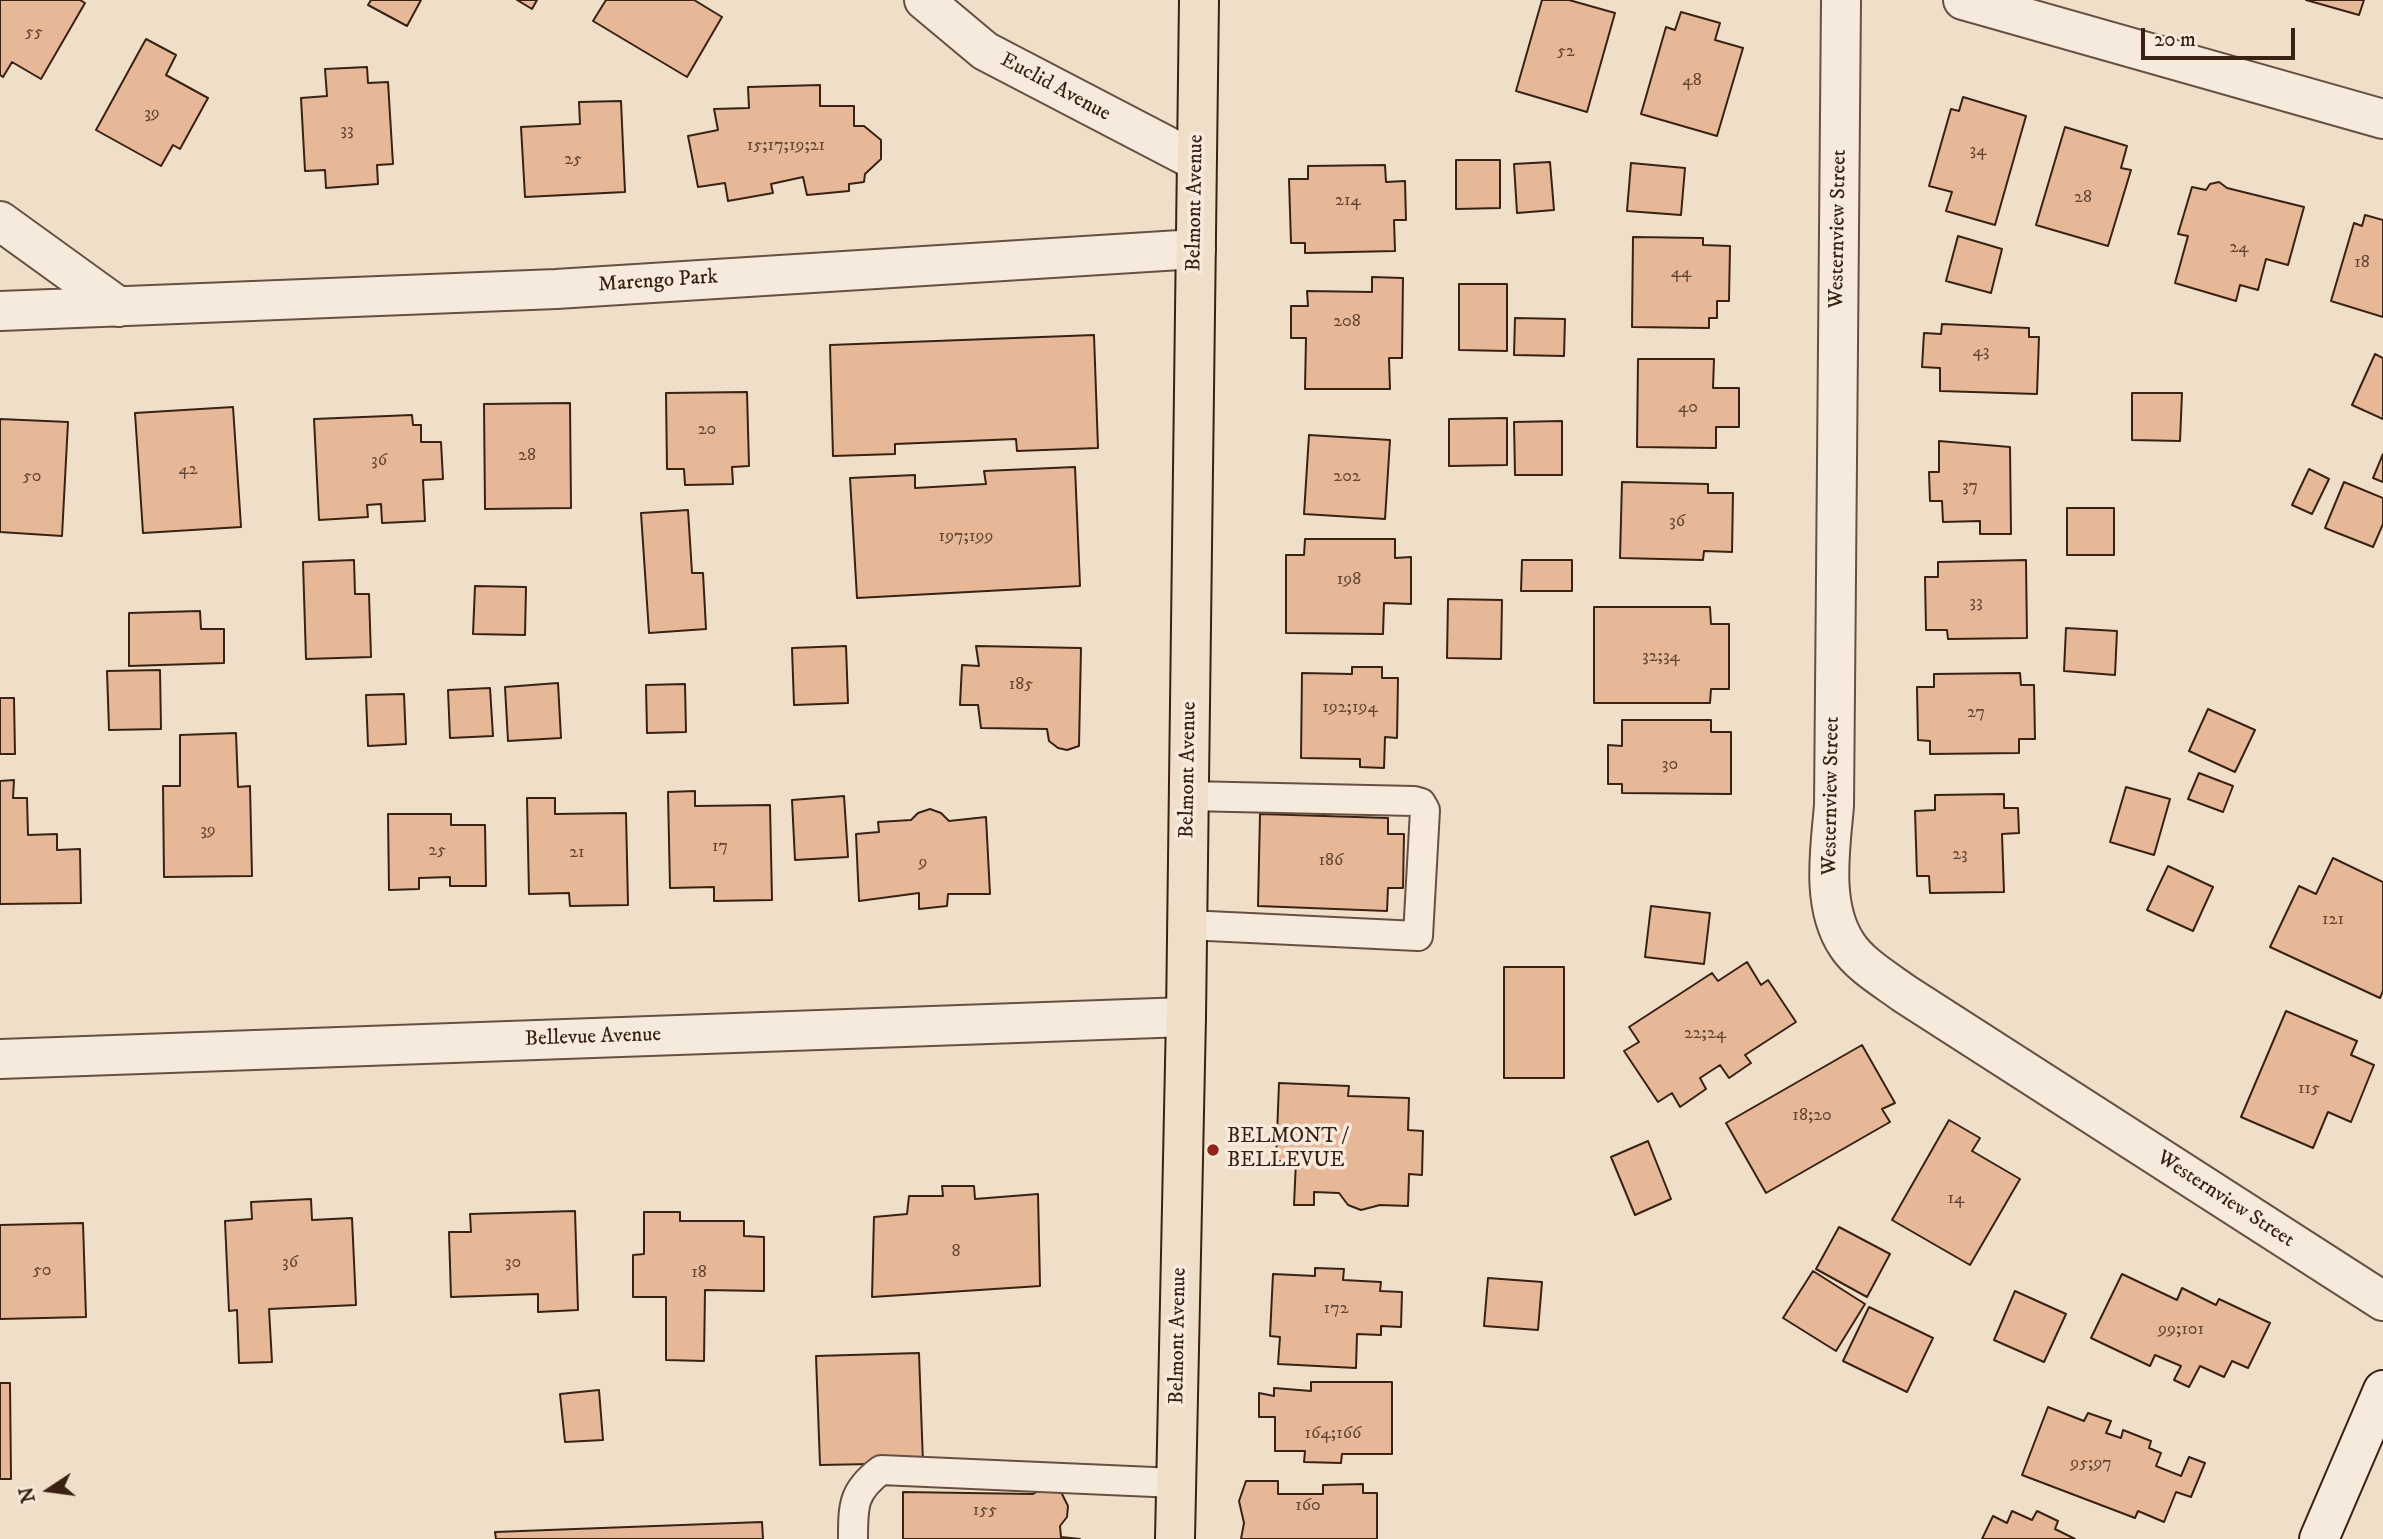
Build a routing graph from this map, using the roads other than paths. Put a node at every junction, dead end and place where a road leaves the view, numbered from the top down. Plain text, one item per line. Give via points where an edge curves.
1 (923, 0) edge
2 (1199, 0) edge
3 (1841, 0) edge
4 (1963, 0) edge
5 (2383, 118) edge
6 (1196, 161) junction
7 (0, 221) edge
8 (1196, 249) junction
9 (119, 307) junction
10 (0, 312) edge
11 (1188, 796) junction
12 (1187, 925) junction
13 (1186, 1017) junction
14 (0, 1059) edge
15 (2383, 1301) edge
16 (2383, 1390) edge
17 (1176, 1483) junction
18 (853, 1539) edge
19 (1175, 1539) edge
20 (2319, 1539) edge

1 - 6 street, Euclid Avenue via 985,51
2 - 6 main road, Belmont Avenue
3 - 15 street, Westernview Street via 1829,871 1840,931 1857,957 1905,994
4 - 5 street
6 - 8 main road, Belmont Avenue
7 - 9 street
8 - 9 street, Marengo Park via 556,289
8 - 11 main road, Belmont Avenue
9 - 10 street, Marengo Park
11 - 12 main road, Belmont Avenue
11 - 12 lane via 1414,801 1425,810 1418,936
12 - 13 main road, Belmont Avenue
13 - 14 street, Bellevue Avenue
13 - 17 main road, Belmont Avenue
16 - 20 street
17 - 18 lane via 881,1470 863,1484 853,1509
17 - 19 main road, Belmont Avenue

